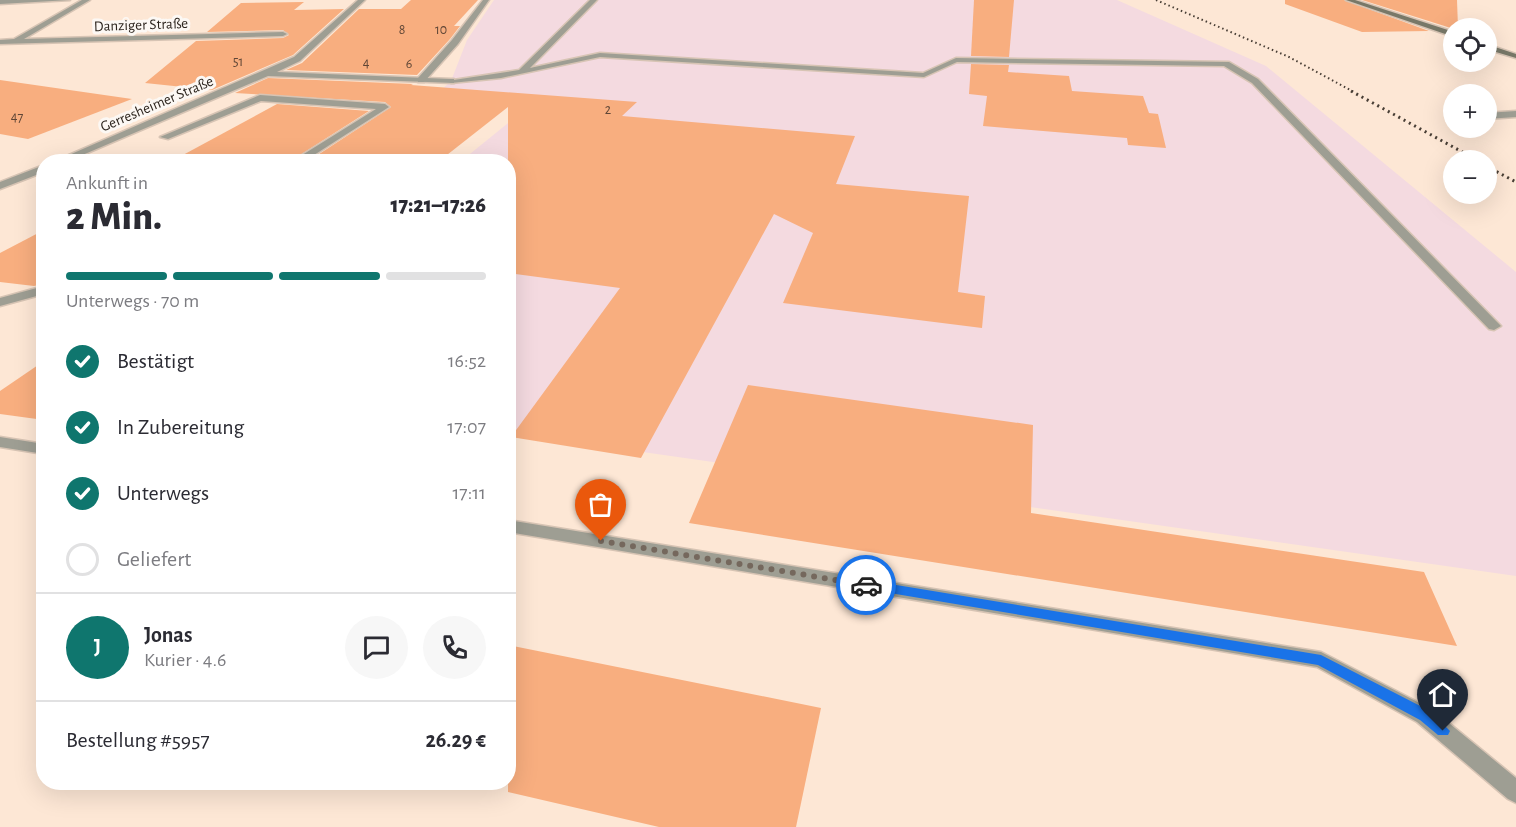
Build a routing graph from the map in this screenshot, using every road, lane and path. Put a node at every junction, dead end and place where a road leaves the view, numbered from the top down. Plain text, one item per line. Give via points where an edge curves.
1 (67, 0) edge
2 (87, 0) edge
3 (362, 0) edge
4 (486, 0) edge
5 (594, 0) edge
6 (1349, 0) edge
7 (0, 2) edge
8 (1443, 31) edge
9 (283, 34) dead end
10 (0, 42) edge
11 (14, 42) junction
12 (0, 49) edge
13 (1497, 50) edge
14 (1516, 56) edge
15 (523, 70) junction
16 (267, 74) junction
17 (421, 80) junction
18 (1516, 114) edge
19 (1497, 115) edge
20 (165, 137) dead end
21 (77, 154) edge
22 (309, 154) edge
23 (36, 171) edge
24 (1, 185) edge
25 (36, 292) edge
26 (0, 302) edge
27 (1494, 326) dead end
28 (0, 441) edge
29 (36, 448) edge
30 (516, 527) edge
31 (1516, 792) edge

1 - 7 street
2 - 11 street
3 - 16 street, Gerresheimer Straße via 297,58
4 - 17 street
5 - 15 street
6 - 8 street
9 - 11 street, Danziger Straße
10 - 11 street, Danziger Straße
11 - 12 street
13 - 14 street
15 - 17 street, Gerresheimer Straße via 476,80
15 - 27 street, Gerresheimer Straße via 600,55 924,75 956,60 1226,64 1256,81
16 - 17 street, Gerresheimer Straße
16 - 21 street, Gerresheimer Straße
18 - 19 street
20 - 22 street via 260,98 385,107
23 - 24 street
25 - 26 street
28 - 29 street
30 - 31 street via 1321,660 1425,716

